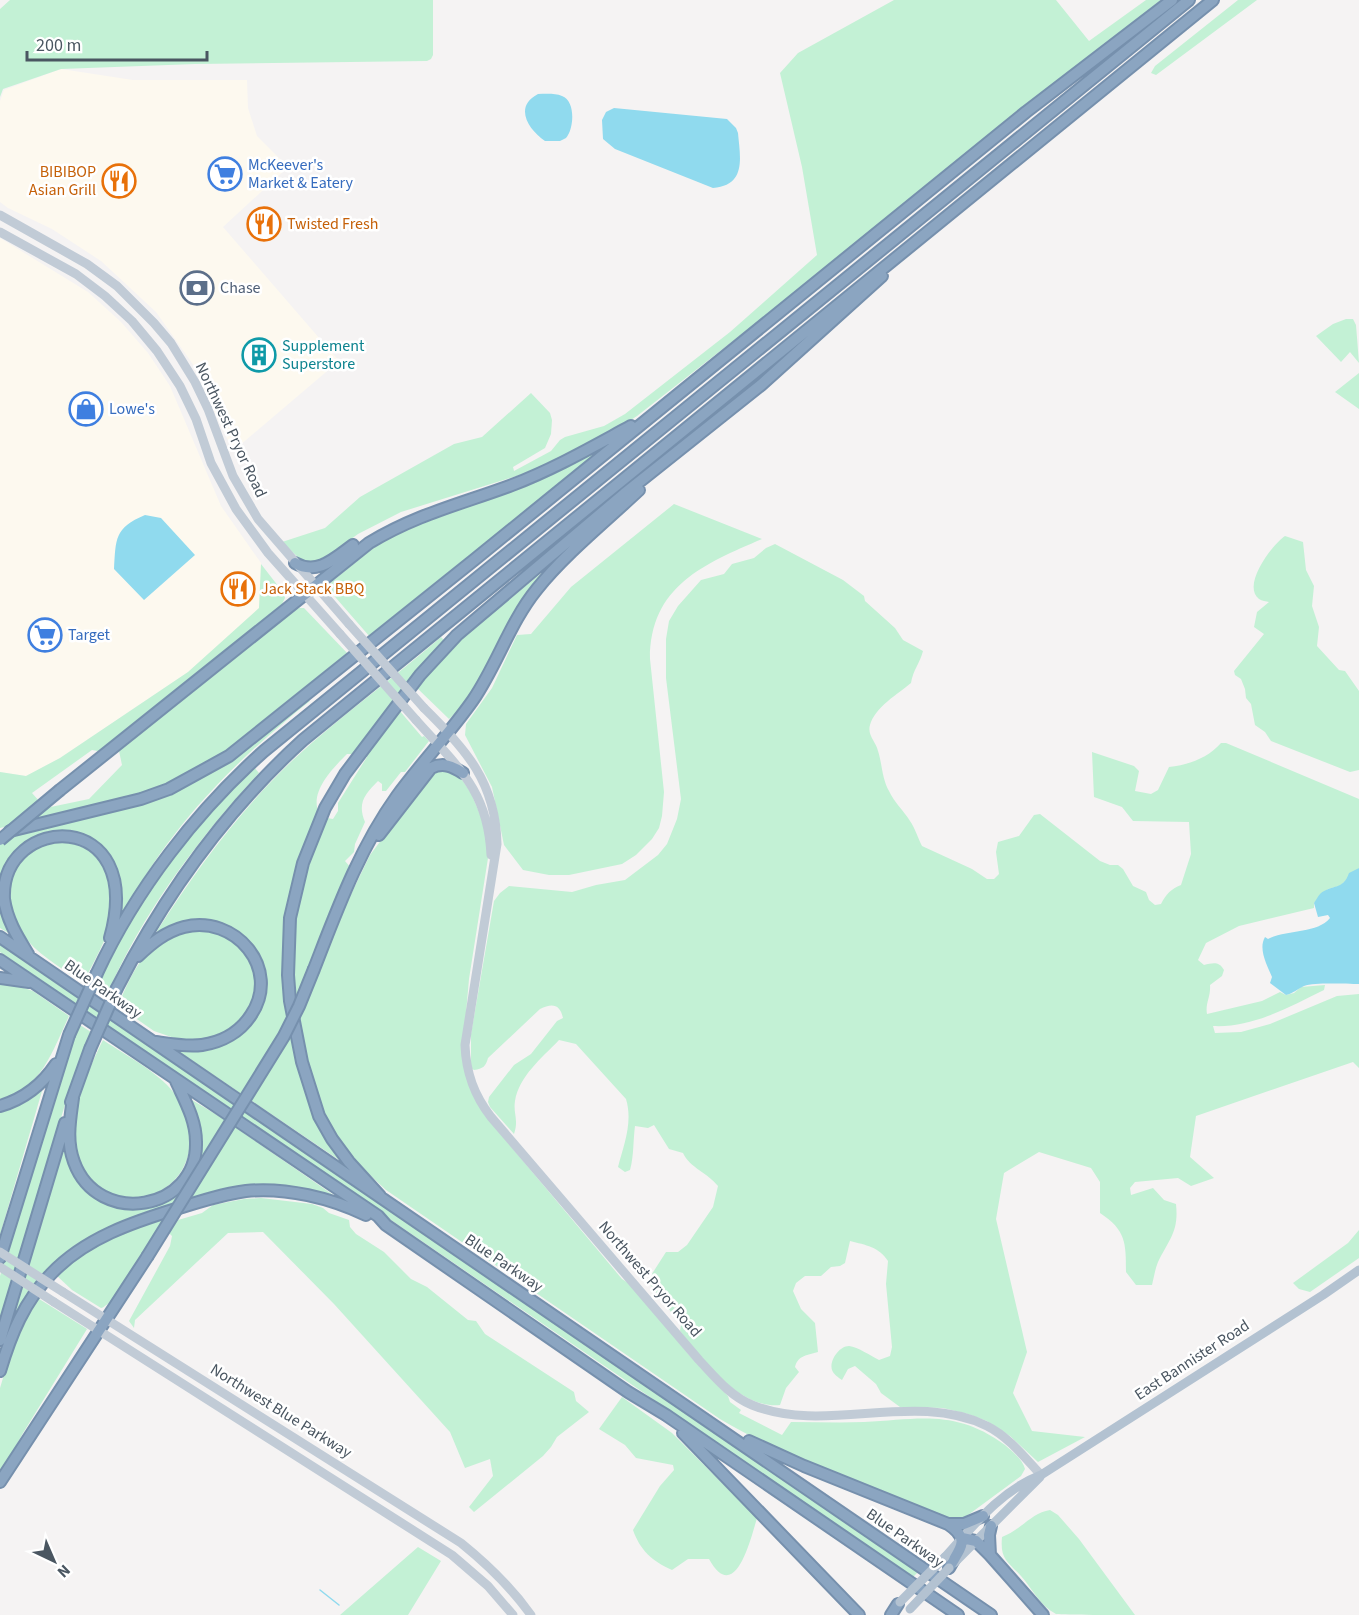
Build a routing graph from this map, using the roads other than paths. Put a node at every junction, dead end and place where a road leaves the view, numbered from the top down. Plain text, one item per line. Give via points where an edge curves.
1 (1172, 0) edge
2 (1189, 0) edge
3 (1212, 0) edge
4 (952, 210) junction
5 (0, 215) edge
6 (0, 232) edge
7 (652, 414) junction
8 (682, 449) junction
9 (455, 504) junction
10 (295, 563) junction
11 (315, 585) junction
12 (304, 594) junction
13 (448, 732) junction
14 (438, 744) junction
15 (463, 773) junction
16 (0, 834) edge
17 (0, 840) edge
18 (358, 861) junction
19 (492, 876) junction
20 (0, 937) edge
21 (105, 955) junction
22 (31, 958) junction
23 (0, 960) edge
24 (127, 968) junction
25 (0, 978) edge
26 (32, 982) junction
27 (152, 1042) junction
28 (61, 1056) junction
29 (176, 1081) junction
30 (73, 1098) junction
31 (0, 1106) edge
32 (380, 1196) junction
33 (386, 1225) junction
34 (0, 1252) edge
35 (0, 1258) edge
36 (0, 1267) edge
37 (1359, 1270) edge
38 (107, 1318) junction
39 (99, 1331) junction
40 (0, 1340) edge
41 (0, 1371) edge
42 (694, 1410) junction
43 (666, 1415) junction
44 (1041, 1475) junction
45 (0, 1482) edge
46 (982, 1516) junction
47 (948, 1524) junction
48 (991, 1526) junction
49 (962, 1538) junction
50 (976, 1541) junction
51 (990, 1555) junction
52 (949, 1568) junction
53 (899, 1603) joint
54 (847, 1604) junction
55 (907, 1612) edge
56 (513, 1615) edge
57 (531, 1615) edge
58 (852, 1615) edge
59 (859, 1615) edge
60 (889, 1615) edge
61 (958, 1615) edge
62 (991, 1615) edge
63 (1043, 1615) edge

1 - 7 highway via 1026,112
2 - 21 highway via 264,751 182,838
3 - 4 highway
4 - 8 highway via 804,348
4 - 24 highway via 303,740 256,786 199,854
5 - 10 main road, Northwest Pryor Road via 87,264 117,286 171,343 208,409 246,501
6 - 12 main road, Northwest Pryor Road via 76,274 132,321 180,387 211,463 236,509
7 - 9 highway via 551,468
7 - 16 highway via 229,756 169,789 141,799
8 - 13 highway via 537,588 475,697
8 - 32 highway via 438,654 345,774 312,838 291,918 288,975 295,1033 319,1116 349,1162
9 - 10 highway via 419,512 385,526 317,568
9 - 11 highway via 386,532
10 - 11 main road, Northwest Pryor Road
11 - 12 highway
11 - 13 main road, Northwest Pryor Road, bridge
12 - 14 main road, Northwest Pryor Road, bridge
12 - 17 highway, bridge
13 - 14 highway
13 - 19 main road, Northwest Pryor Road via 476,767 491,801 497,844
14 - 15 main road, Northwest Pryor Road
14 - 18 highway via 396,798
15 - 18 highway via 448,765 436,765 427,771
15 - 19 main road, Northwest Pryor Road via 483,806 489,828
18 - 38 highway, bridge via 299,1006 278,1046
19 - 44 main road, Northwest Pryor Road via 465,1045 473,1087 491,1117 699,1360 736,1396 789,1415 940,1412 970,1419 1009,1441
20 - 22 highway, Blue Parkway
21 - 22 highway via 117,910 113,876 105,860 84,840 58,835 45,837 21,851 5,879 8,914
21 - 28 highway, bridge
22 - 27 highway, Blue Parkway
23 - 26 highway, Blue Parkway
24 - 27 highway via 169,932 186,926 229,932 249,948 256,961 261,993 255,1009 237,1032 202,1045
24 - 30 highway, bridge via 90,1049
25 - 26 highway
26 - 29 highway, Blue Parkway
27 - 32 highway, Blue Parkway
28 - 31 highway via 31,1091
28 - 35 highway
29 - 30 highway via 193,1119 194,1157 173,1190 134,1205 111,1201 89,1186 80,1174 70,1146
29 - 33 highway, Blue Parkway
30 - 40 highway
32 - 42 highway, Blue Parkway
33 - 41 highway via 316,1197 247,1191 124,1227 68,1258 39,1287 20,1316
33 - 43 highway, Blue Parkway
34 - 38 main road, Northwest Blue Parkway, bridge
36 - 39 main road, Northwest Blue Parkway, bridge
37 - 44 main road, East Bannister Road
38 - 39 highway
38 - 57 main road, Northwest Blue Parkway via 460,1543 492,1569
39 - 45 highway
39 - 56 main road, Northwest Blue Parkway via 452,1555 488,1586
42 - 47 highway via 760,1447
42 - 62 highway, Blue Parkway
43 - 54 highway
43 - 61 highway, Blue Parkway
44 - 46 main road, East Bannister Road via 1021,1483
44 - 48 main road, East Bannister Road
46 - 47 highway via 964,1524
46 - 49 main road, East Bannister Road
47 - 49 highway
48 - 50 main road, East Bannister Road
48 - 51 highway
49 - 50 highway
49 - 52 highway
49 - 53 main road, East Bannister Road, bridge
50 - 51 highway
50 - 52 main road, East Bannister Road
51 - 63 highway
52 - 55 main road, East Bannister Road, bridge
53 - 60 highway
54 - 58 highway
54 - 59 highway

